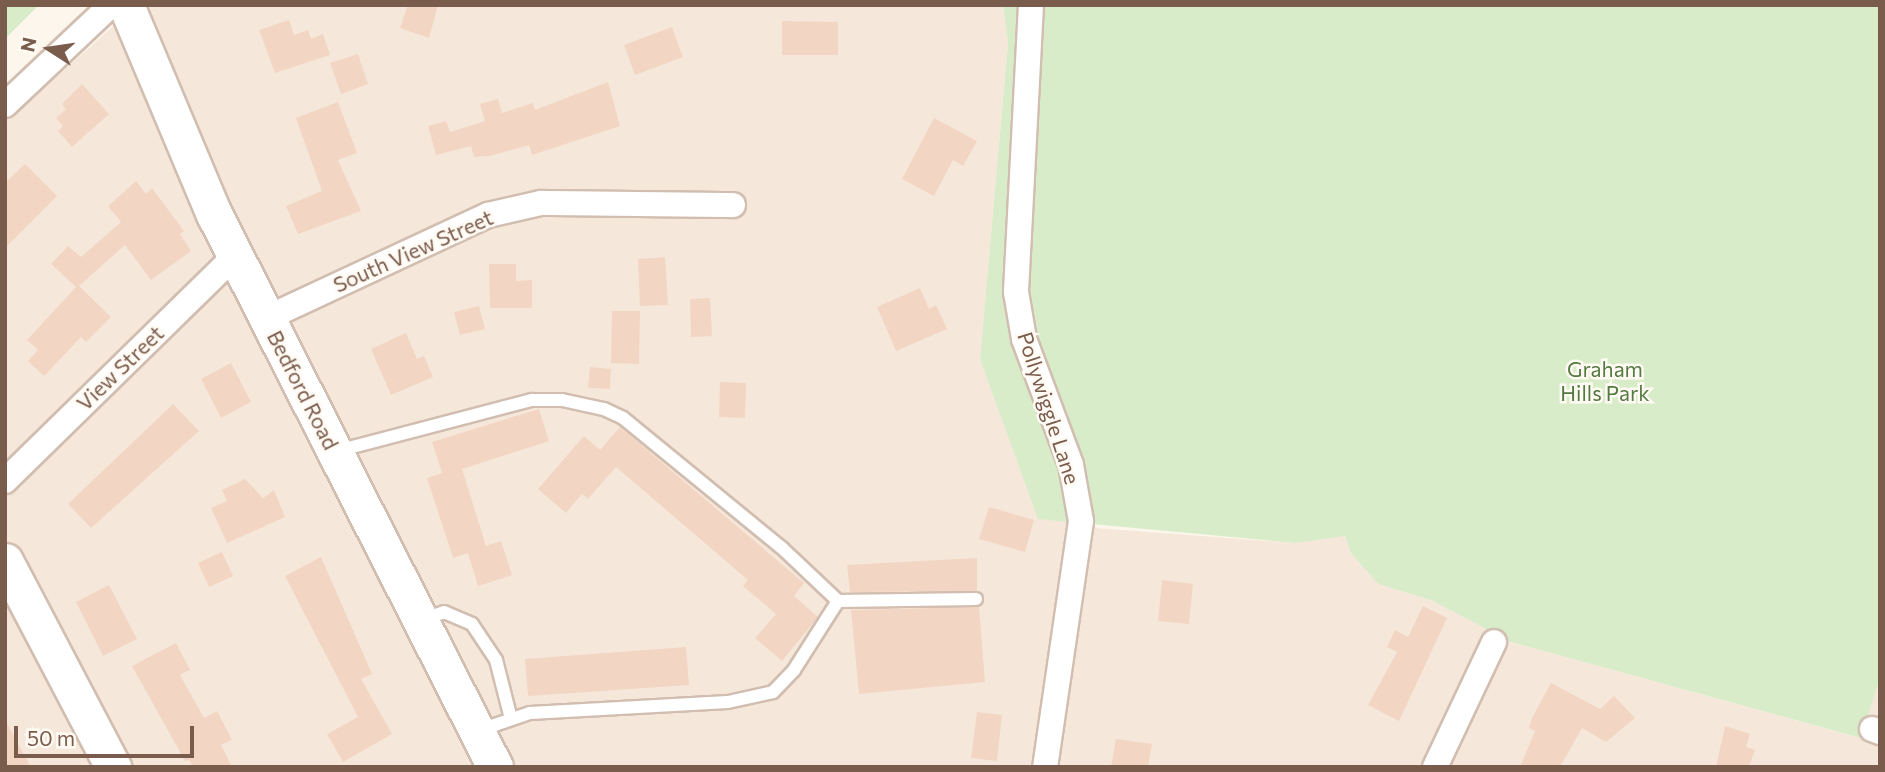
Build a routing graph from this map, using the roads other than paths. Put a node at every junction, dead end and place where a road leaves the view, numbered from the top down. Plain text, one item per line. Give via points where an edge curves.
1 (111, 5) edge
2 (126, 5) edge
3 (1031, 5) edge
4 (5, 105) edge
5 (733, 205) dead end
6 (235, 256) junction
7 (267, 318) junction
8 (334, 452) junction
9 (5, 481) edge
10 (5, 561) edge
11 (976, 599) dead end
12 (838, 601) junction
13 (419, 621) junction
14 (1494, 642) dead end
15 (511, 719) junction
16 (478, 731) junction
17 (113, 767) edge
18 (495, 767) edge
19 (1045, 767) edge
20 (1435, 767) edge

1 - 4 street
2 - 6 main road, Bedford Road
3 - 19 street, Pollywiggle Lane via 1016,292 1024,339 1072,464 1081,521
5 - 7 street, South View Street via 541,203 488,215
6 - 7 main road, Bedford Road
6 - 9 street, View Street
7 - 8 main road, Bedford Road
8 - 12 lane via 532,400 562,400 604,410 623,418 782,548
8 - 13 main road, Bedford Road
10 - 17 main road
11 - 12 lane
12 - 15 lane via 794,670 773,692 729,702 590,708
13 - 15 lane via 444,612 472,624 496,660
13 - 16 main road, Bedford Road
14 - 20 street
15 - 16 lane
16 - 18 main road, Bedford Road

